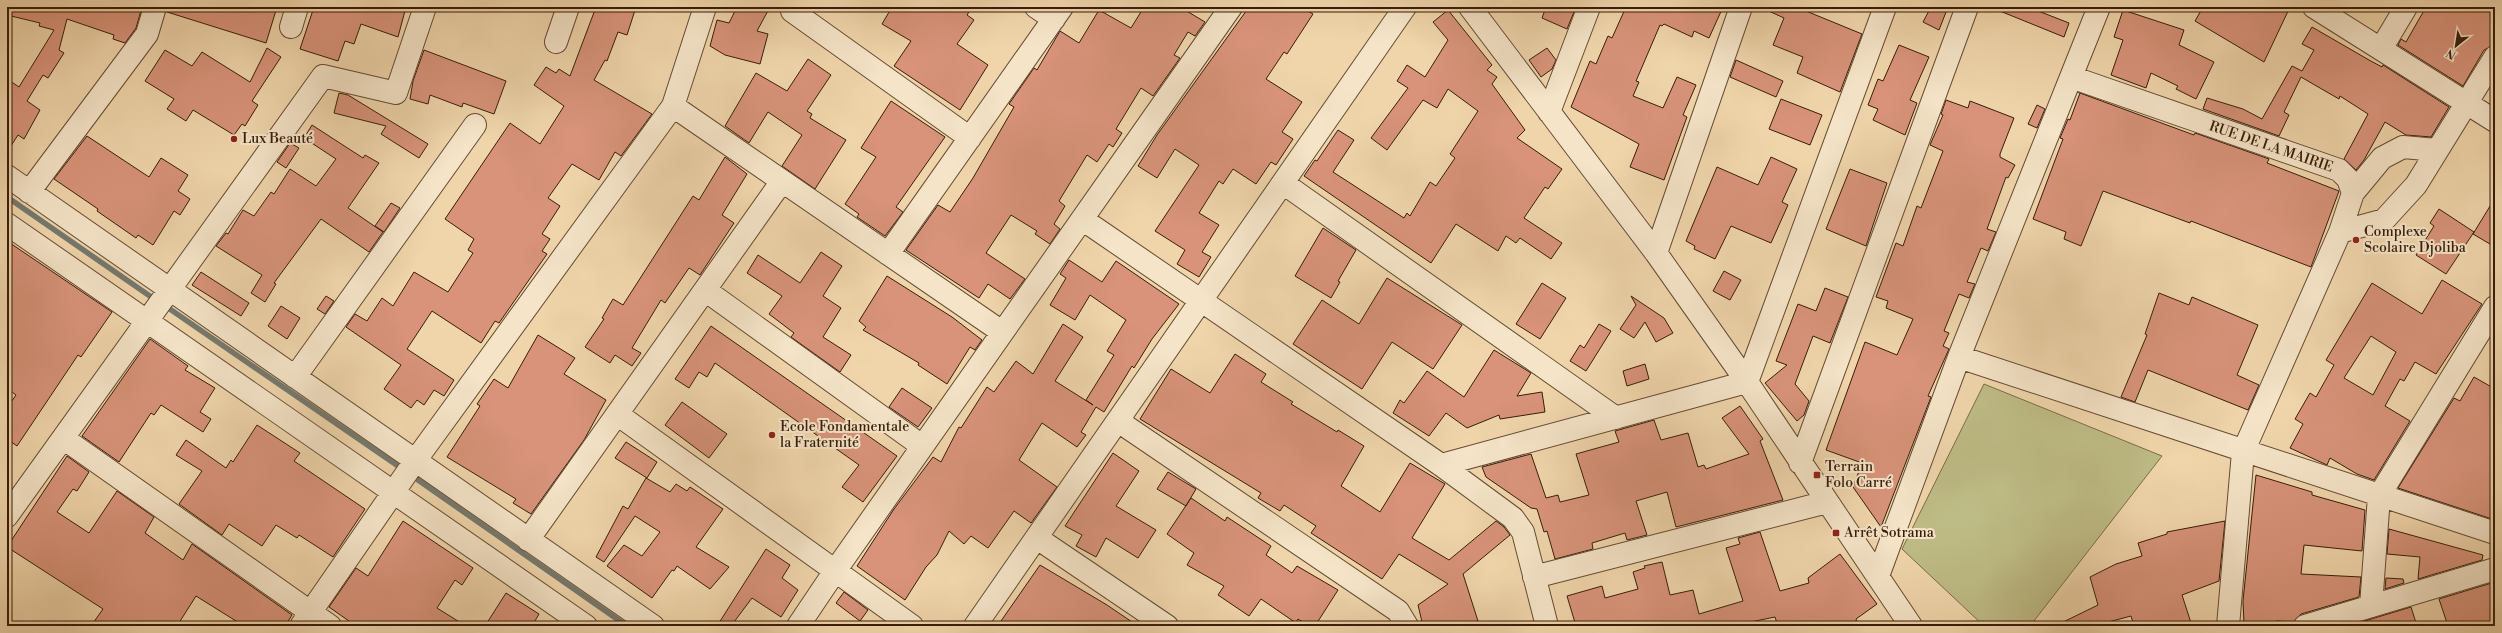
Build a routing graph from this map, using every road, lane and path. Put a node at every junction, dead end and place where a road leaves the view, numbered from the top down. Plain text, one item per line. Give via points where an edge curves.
1 (155, 7) edge
2 (425, 7) edge
3 (568, 7) edge
4 (705, 7) edge
5 (1231, 7) edge
6 (1405, 7) edge
7 (1470, 7) edge
8 (1589, 7) edge
9 (1741, 7) edge
10 (1885, 7) edge
11 (1967, 7) edge
12 (2099, 7) edge
13 (2314, 7) edge
14 (2406, 7) edge
15 (792, 11) dead end
16 (1051, 11) edge
17 (556, 42) dead end
18 (2381, 49) junction
19 (2495, 57) edge
20 (2071, 78) junction
21 (2466, 104) junction
22 (673, 106) junction
23 (1549, 112) junction
24 (2495, 121) edge
25 (475, 125) dead end
26 (970, 138) junction
27 (2437, 150) junction
28 (7, 176) edge
29 (782, 181) junction
30 (1283, 183) junction
31 (29, 192) junction
32 (2353, 193) junction
33 (1082, 219) junction
34 (7, 224) edge
35 (2340, 232) junction
36 (1656, 253) junction
37 (888, 254) junction
38 (169, 290) junction
39 (705, 290) junction
40 (1201, 301) junction
41 (2495, 307) edge
42 (147, 321) junction
43 (1002, 332) junction
44 (1959, 357) junction
45 (295, 377) junction
46 (1747, 382) junction
47 (617, 414) junction
48 (1616, 418) junction
49 (1118, 421) junction
50 (63, 438) junction
51 (922, 446) junction
52 (2243, 452) junction
53 (416, 461) junction
54 (1800, 463) junction
55 (1441, 466) junction
56 (394, 492) junction
57 (2379, 496) junction
58 (1828, 502) junction
59 (7, 516) edge
60 (2495, 533) edge
61 (1037, 538) junction
62 (528, 540) junction
63 (2495, 569) edge
64 (835, 570) junction
65 (1878, 576) junction
66 (1534, 577) junction
67 (2371, 606) junction
68 (306, 619) edge
69 (330, 626) edge
70 (586, 626) edge
71 (653, 626) edge
72 (798, 626) edge
73 (912, 626) edge
74 (975, 626) edge
75 (1167, 626) edge
76 (1408, 626) edge
77 (1547, 626) edge
78 (1911, 626) edge
79 (2228, 626) edge
80 (2305, 626) edge

1 - 31 street via 147,34
2 - 38 street via 396,93 323,76
3 - 17 street
4 - 22 street
5 - 33 street
6 - 30 street
7 - 23 street
8 - 23 street
9 - 36 street
10 - 46 street
11 - 54 street
12 - 20 street
13 - 18 street
14 - 18 street
15 - 26 street
16 - 26 street
18 - 21 street
19 - 21 street
20 - 32 street, RUE DE LA MAIRIE via 2339,170 2348,179
20 - 44 street
21 - 24 street
21 - 27 street
22 - 29 street
22 - 53 street
23 - 36 street
25 - 45 street
26 - 37 street
27 - 32 street via 2403,147 2382,158
27 - 35 street via 2416,185 2384,220
28 - 31 street
29 - 37 street
29 - 39 street
30 - 40 street
30 - 48 street
31 - 38 street
32 - 35 street
33 - 40 street
33 - 43 street
34 - 42 street
35 - 52 street
36 - 46 street
37 - 43 street
38 - 42 street
38 - 45 street
39 - 47 street
39 - 51 street
40 - 49 street
40 - 55 street
41 - 57 street
42 - 50 street
42 - 56 street
43 - 51 street
44 - 52 street
44 - 65 street
45 - 53 street
46 - 48 street
46 - 54 street
47 - 62 street
47 - 64 street
48 - 55 street
49 - 61 street
49 - 76 street via 1398,611
50 - 59 street
50 - 68 street
51 - 64 street
52 - 57 street
52 - 79 street
53 - 56 street
53 - 62 street
54 - 58 street
55 - 66 street via 1513,518 1523,532
56 - 68 street
56 - 70 street
57 - 60 street
57 - 67 street
58 - 65 street
58 - 66 street
61 - 74 street
61 - 75 street
62 - 71 street
63 - 67 street
64 - 72 street
64 - 73 street
65 - 78 street
66 - 77 street
67 - 80 street
68 - 69 street

